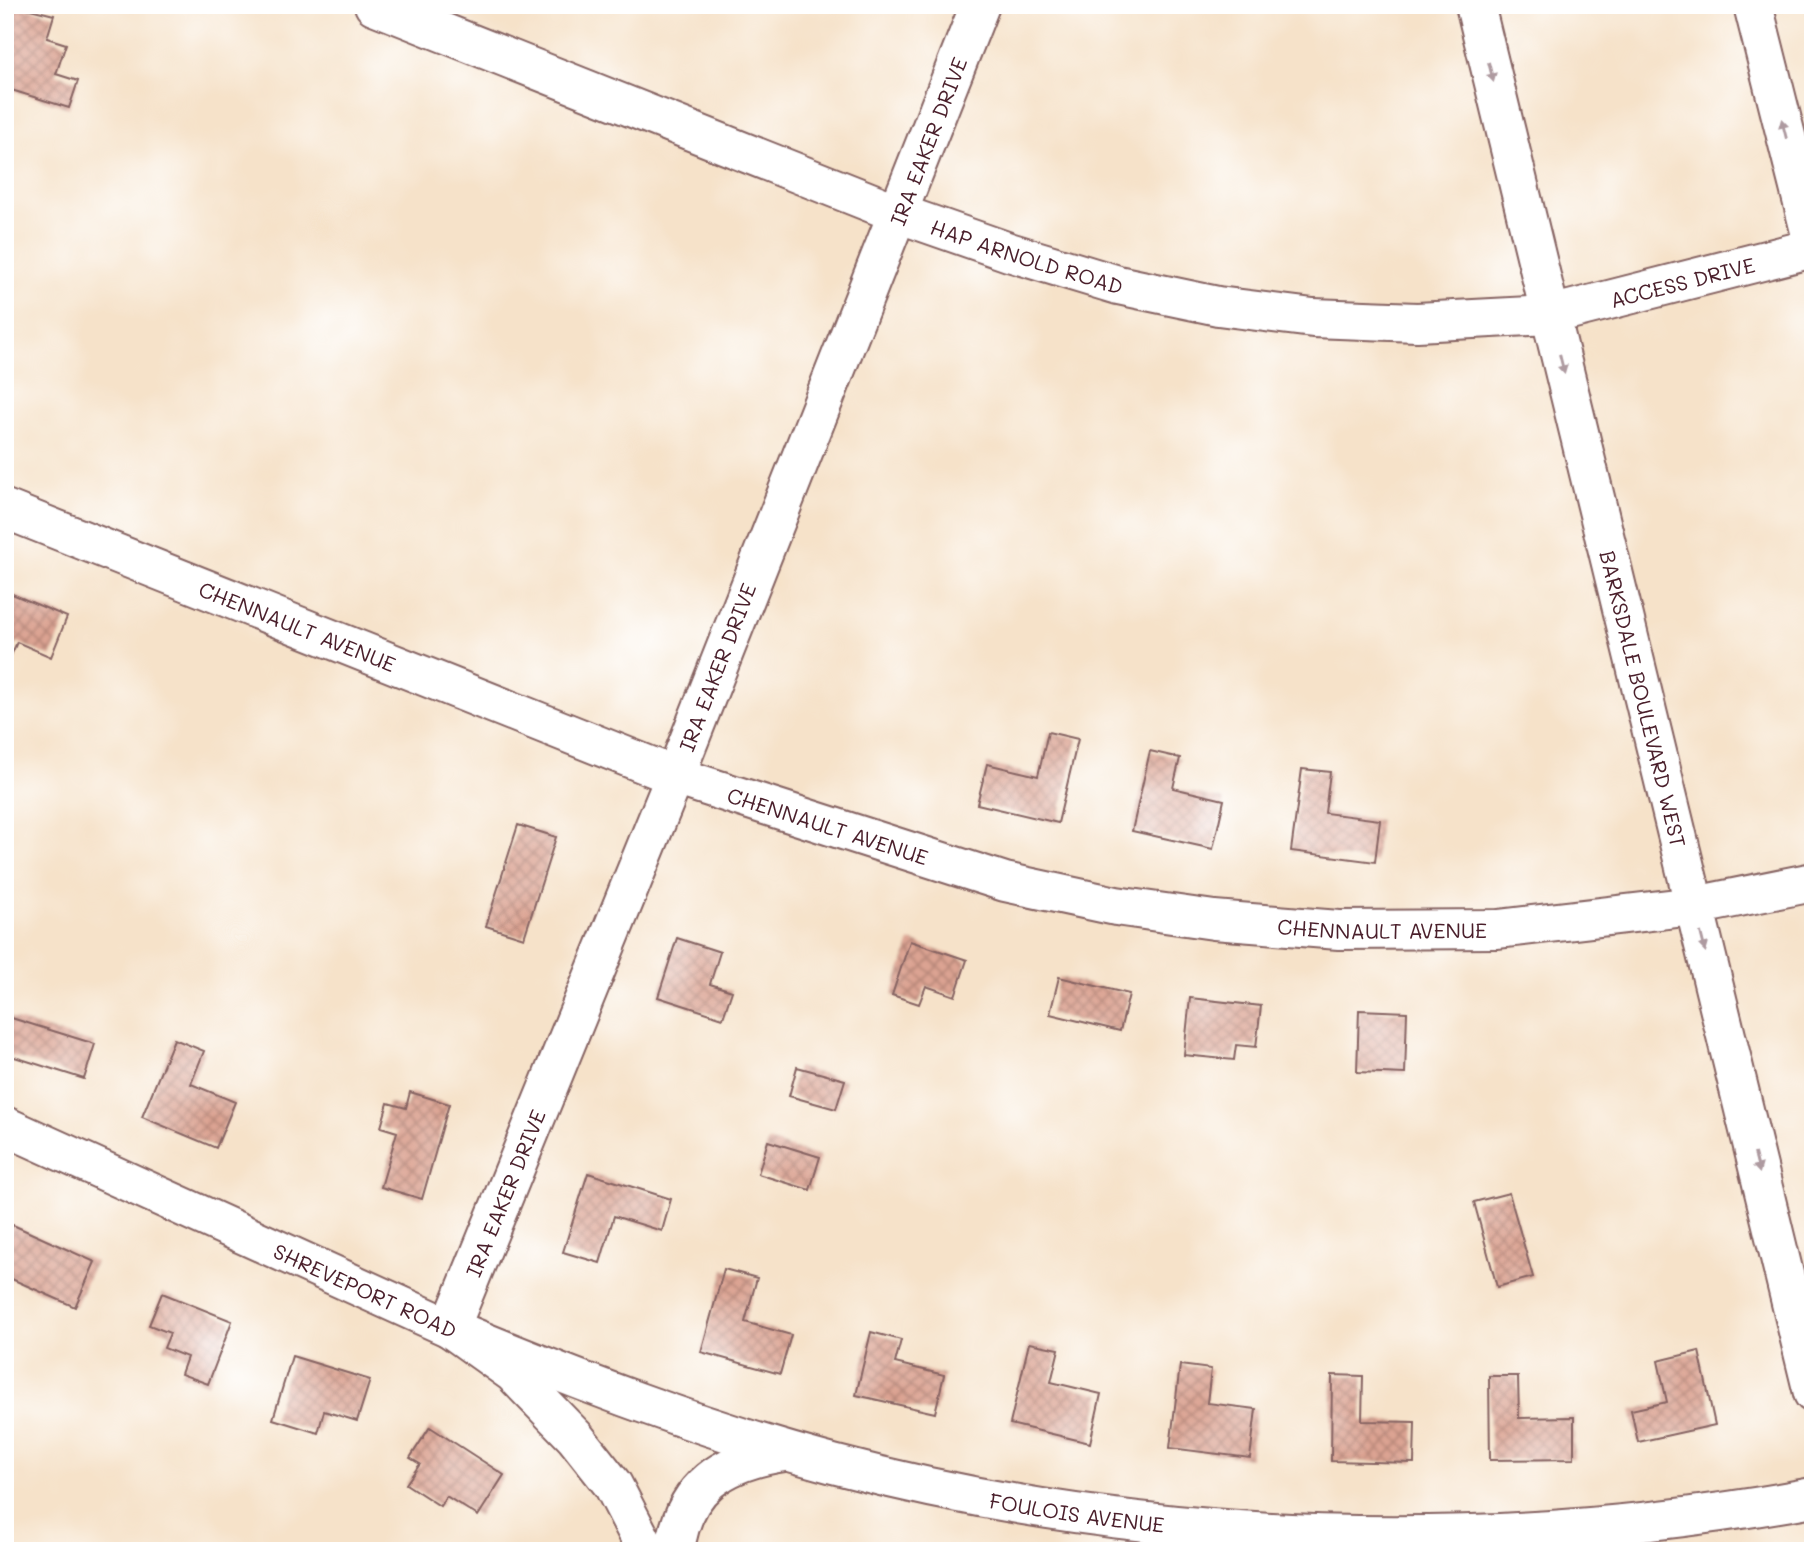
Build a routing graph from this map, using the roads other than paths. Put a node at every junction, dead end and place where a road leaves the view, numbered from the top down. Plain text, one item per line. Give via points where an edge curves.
1 (374, 5) edge
2 (980, 5) edge
3 (1475, 5) edge
4 (1754, 5) edge
5 (900, 214) junction
6 (1813, 246) edge
7 (1550, 316) junction
8 (5, 509) edge
9 (675, 776) junction
10 (1813, 882) edge
11 (1694, 906) junction
12 (5, 1126) edge
13 (450, 1328) junction
14 (1813, 1393) edge
15 (790, 1451) junction
16 (1813, 1497) edge
17 (648, 1551) edge
18 (675, 1551) edge

1 - 5 street, HAP ARNOLD ROAD
2 - 5 street, IRA EAKER DRIVE
3 -> 7 street, BARKSDALE BOULEVARD WEST
6 -> 4 street
5 - 7 street, HAP ARNOLD ROAD via 1118,285 1218,306 1313,318 1417,322
5 - 9 street, IRA EAKER DRIVE
6 - 7 street, ACCESS DRIVE
7 -> 11 street, BARKSDALE BOULEVARD WEST
8 - 9 street, CHENNAULT AVENUE
9 - 11 street, CHENNAULT AVENUE via 1005,882 1116,906 1214,920 1339,930 1498,929
9 - 13 street, IRA EAKER DRIVE
10 - 11 street
11 -> 14 street, BARKSDALE BOULEVARD WEST
12 - 13 street, SHREVEPORT ROAD
13 - 15 street, FOULOIS AVENUE via 643,1405
13 - 17 street, SHREVEPORT ROAD via 513,1373 575,1437 612,1485
15 - 16 street, FOULOIS AVENUE via 947,1490 1070,1511 1254,1530 1389,1535 1536,1532 1709,1516
15 - 18 street via 751,1457 724,1470 698,1491 685,1508

